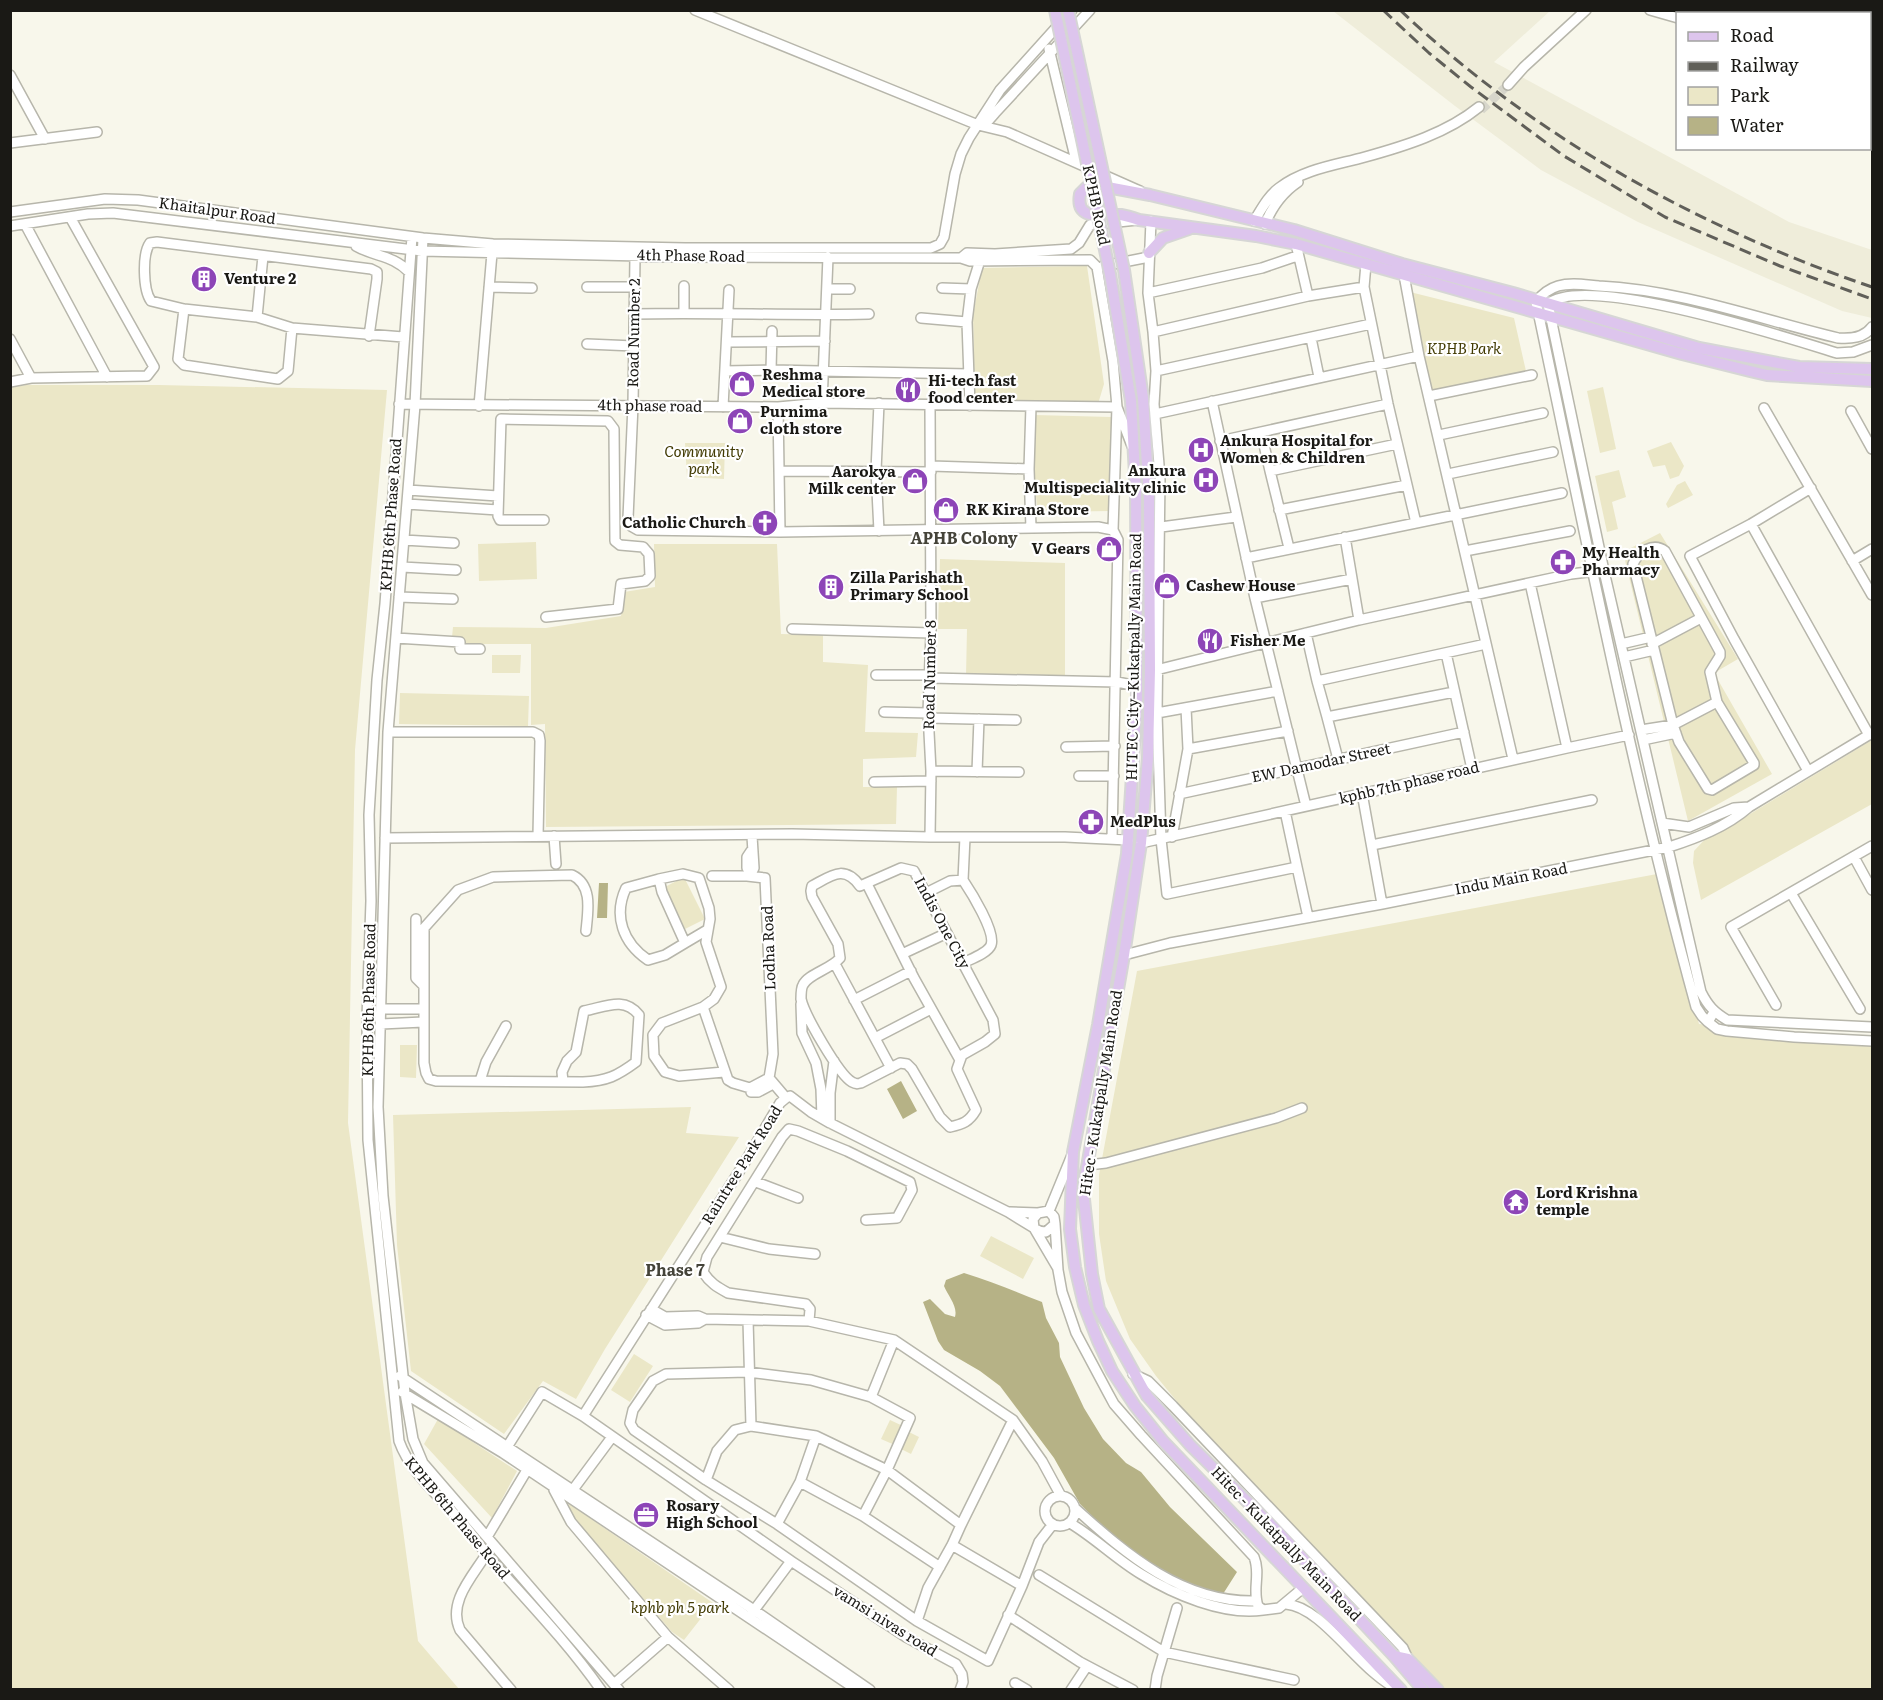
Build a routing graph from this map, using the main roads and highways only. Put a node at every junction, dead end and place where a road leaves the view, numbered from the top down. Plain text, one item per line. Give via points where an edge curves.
1 (1055, 10) edge
2 (1070, 10) edge
3 (1195, 227) junction
4 (1149, 255) road end
5 (1543, 309) junction
6 (1872, 369) edge
7 (1872, 381) edge
8 (1143, 398) joint
9 (1131, 401) joint
10 (1313, 1598) joint
11 (1407, 1664) junction
12 (1400, 1689) edge
13 (1423, 1689) edge
14 (1438, 1689) edge

1 - 9 main road, KPHB Road, bridge via 1110,274
2 - 8 main road, KPHB Road, bridge via 1124,270
3 - 4 main road via 1163,238
3 - 5 main road via 1296,244
3 - 5 main road via 1086,213 1079,205 1080,194 1087,187 1102,186 1294,230 1513,293
5 - 6 main road via 1699,348 1799,367
5 - 7 main road via 1682,354 1767,375
8 - 11 main road, Hitec - Kukatpally Main Road via 1155,670 1141,843 1083,1190 1099,1309 1147,1396 1394,1656
9 - 10 main road, HITEC City–Kukatpally Main Road via 1137,686 1128,840 1073,1152 1070,1229 1075,1267 1084,1305 1112,1371 1135,1406
10 - 12 main road, Hitec - Kukatpally Main Road
11 - 13 main road
11 - 14 main road

